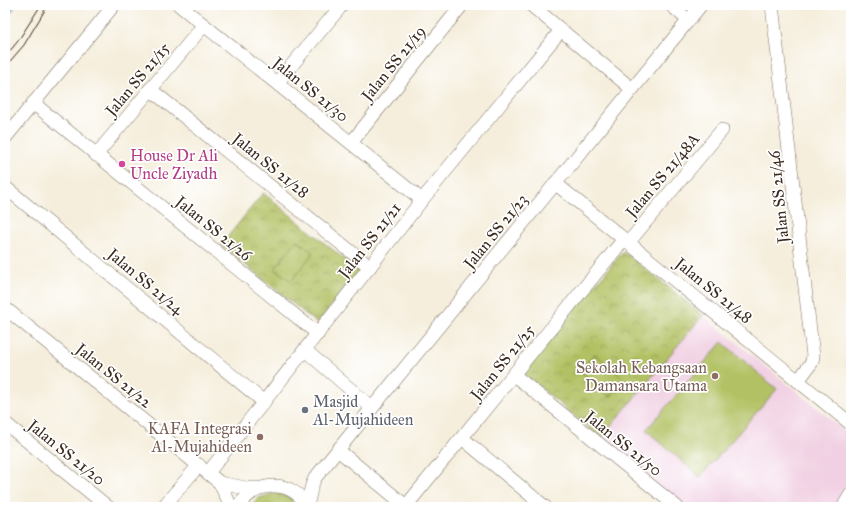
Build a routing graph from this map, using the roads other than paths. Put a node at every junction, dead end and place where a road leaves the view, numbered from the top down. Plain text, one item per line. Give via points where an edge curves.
1 (114, 5) edge
2 (179, 5) edge
3 (342, 5) edge
4 (462, 5) edge
5 (530, 5) edge
6 (670, 5) edge
7 (701, 5) edge
8 (772, 5) edge
9 (688, 20) junction
10 (204, 25) junction
11 (561, 30) junction
12 (277, 83) junction
13 (150, 89) junction
14 (632, 89) junction
15 (33, 103) junction
16 (722, 130) dead end
17 (5, 138) edge
18 (351, 143) junction
19 (96, 155) junction
20 (555, 183) junction
21 (5, 187) edge
22 (422, 200) junction
23 (626, 241) junction
24 (370, 267) junction
25 (5, 308) edge
26 (318, 334) junction
27 (305, 350) junction
28 (514, 374) junction
29 (798, 381) junction
30 (264, 402) junction
31 (372, 408) junction
32 (5, 423) edge
33 (851, 424) edge
34 (462, 438) junction
35 (338, 450) junction
36 (204, 469) junction
37 (315, 478) junction
38 (220, 483) junction
39 (259, 488) junction
40 (289, 489) junction
41 (851, 494) edge
42 (307, 506) edge
43 (108, 507) edge
44 (163, 507) edge
45 (231, 507) edge
46 (238, 507) edge
47 (407, 507) edge
48 (545, 507) edge
49 (676, 507) edge
50 (843, 507) edge

1 - 15 street
2 - 10 street, Jalan SS 21/30
3 - 12 street
4 - 18 street, Jalan SS 21/19
5 - 11 street
6 - 9 street
7 - 9 street, Jalan SS 21/23
8 - 29 street, Jalan SS 21/46 via 813,356 812,362
9 - 14 street, Jalan SS 21/23
10 - 12 street, Jalan SS 21/30
10 - 13 street, Jalan SS 21/15
11 - 14 street
11 - 22 street, Jalan SS 21/21
12 - 18 street, Jalan SS 21/30
13 - 19 street, Jalan SS 21/15
13 - 24 street, Jalan SS 21/28
14 - 20 street, Jalan SS 21/23
15 - 17 street
15 - 19 street, Jalan SS 21/26
16 - 23 street, Jalan SS 21/48A
18 - 22 street, Jalan SS 21/30
19 - 26 street, Jalan SS 21/26
20 - 23 street, Jalan SS 21/48
20 - 31 street, Jalan SS 21/23
21 - 30 street, Jalan SS 21/24
22 - 24 street, Jalan SS 21/21
23 - 28 street, Jalan SS 21/25
23 - 29 street, Jalan SS 21/48
24 - 26 street, Jalan SS 21/21
25 - 36 street, Jalan SS 21/22
26 - 27 street, Jalan SS 21/21
27 - 30 street, Jalan SS 21/21
27 - 31 street
28 - 34 street, Jalan SS 21/25
28 - 49 street, Jalan SS 21/50
29 - 33 street, Jalan SS 21/48
30 - 36 street, Jalan SS 21/21
31 - 35 street, Jalan SS 21/23
32 - 43 street, Jalan SS 21/20
34 - 47 street, Jalan SS 21/25
34 - 48 street
35 - 37 street, Jalan SS 21/23
35 - 47 street
36 - 38 street, Jalan SS 21/22
36 - 44 street, Jalan SS 21/21
37 - 40 street, Jalan SS 21/23
37 - 42 street, Jalan SS 21/23
38 - 39 street, Jalan SS 21/22
38 - 45 street, Jalan SS 21/22
39 - 40 street, Jalan SS 21/22 via 279,486
39 - 46 street via 243,499
40 - 42 street
41 - 50 street

